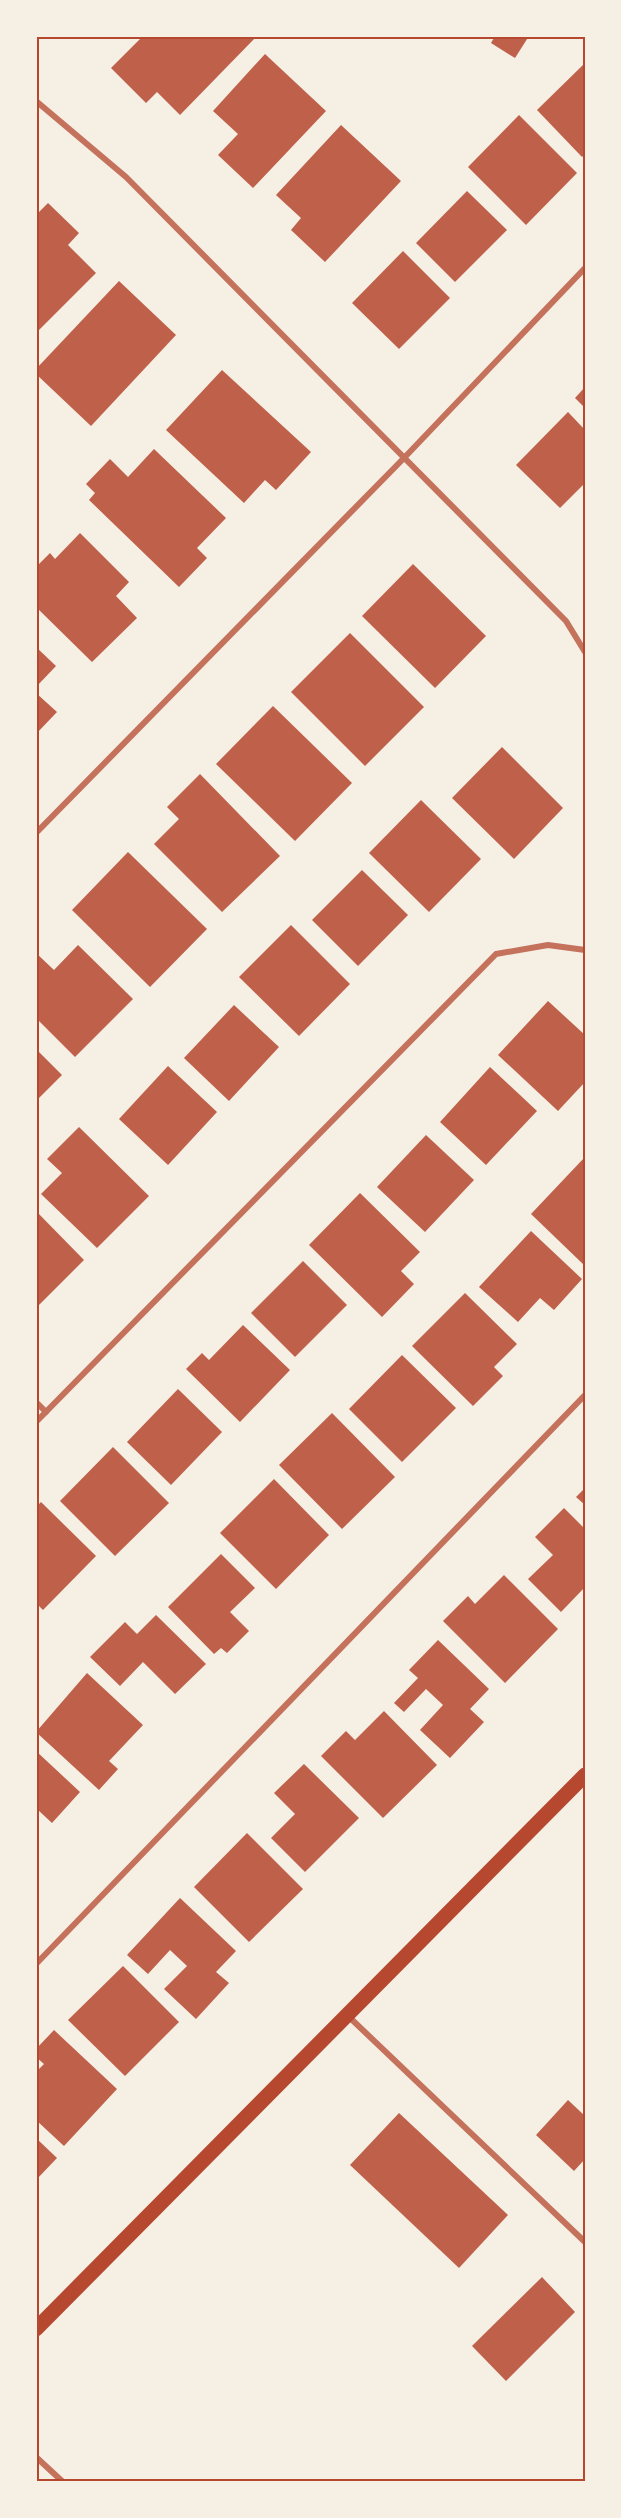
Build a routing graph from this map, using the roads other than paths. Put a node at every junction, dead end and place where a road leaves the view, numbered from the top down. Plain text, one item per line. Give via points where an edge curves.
1 (36, 101) edge
2 (585, 268) edge
3 (404, 458) junction
4 (585, 652) edge
5 (36, 834) edge
6 (585, 950) edge
7 (585, 1395) edge
8 (36, 1402) edge
9 (46, 1412) junction
10 (36, 1422) edge
11 (585, 1775) edge
12 (36, 1964) edge
13 (347, 2015) junction
14 (585, 2242) edge
15 (36, 2329) edge
16 (36, 2457) edge
17 (63, 2482) edge

1 - 3 street via 126,177
2 - 3 street
3 - 4 street via 566,621
3 - 5 street
6 - 9 street via 548,945 496,954
7 - 12 street
8 - 9 street
9 - 10 street
11 - 13 main road
13 - 14 street
13 - 15 main road
16 - 17 street

